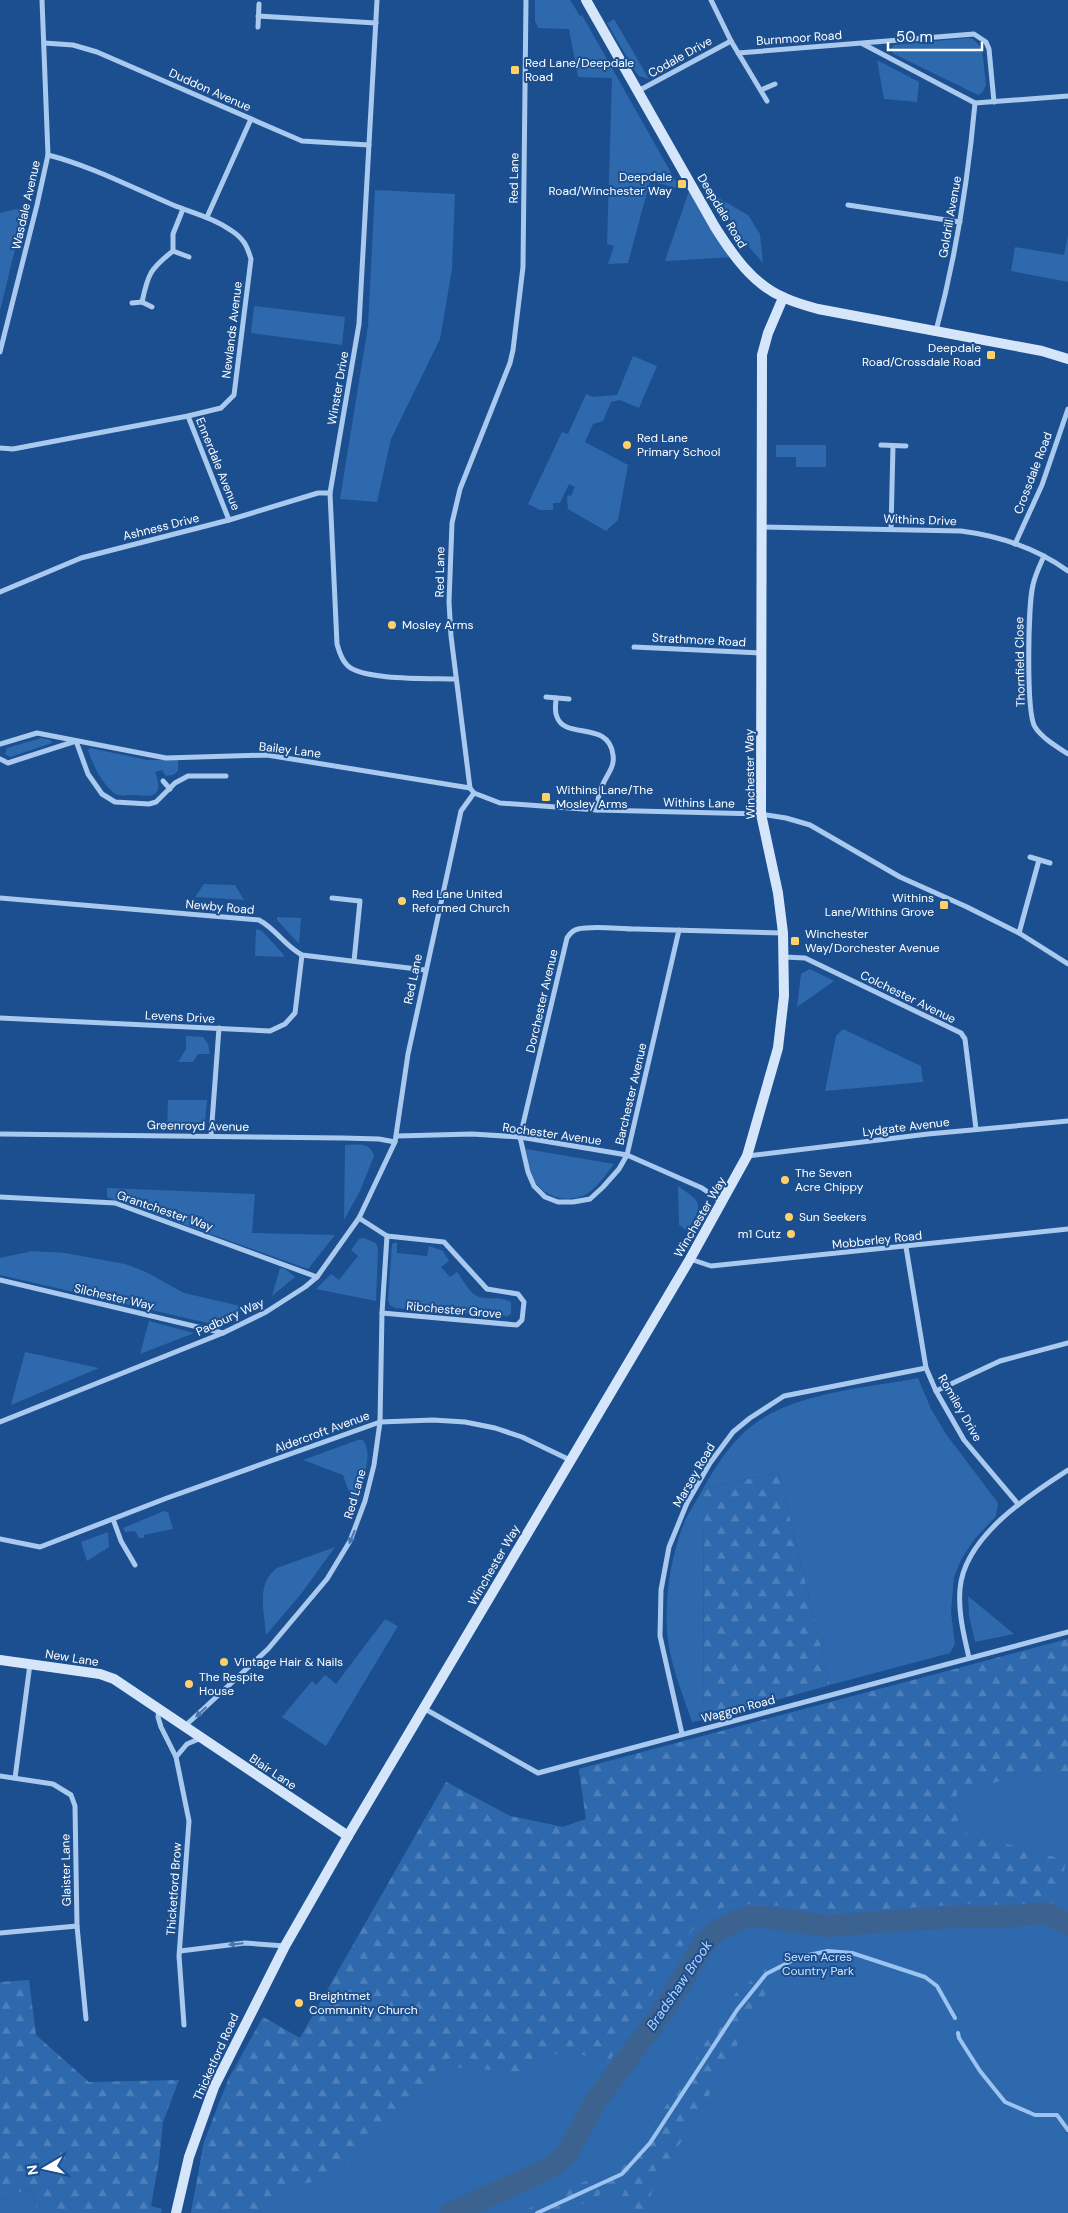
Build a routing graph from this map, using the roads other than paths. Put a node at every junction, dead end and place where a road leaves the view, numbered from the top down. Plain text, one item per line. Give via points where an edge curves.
1 (42, 0) edge
2 (377, 0) edge
3 (526, 0) edge
4 (586, 0) edge
5 (711, 0) edge
6 (259, 4) dead end
7 (258, 16) junction
8 (376, 23) junction
9 (258, 27) dead end
10 (731, 41) junction
11 (44, 43) junction
12 (862, 43) junction
13 (738, 53) junction
14 (775, 84) dead end
15 (760, 90) junction
16 (638, 92) junction
17 (1068, 96) edge
18 (767, 101) dead end
19 (994, 102) junction
20 (975, 103) junction
21 (251, 119) junction
22 (370, 144) junction
23 (48, 155) junction
24 (848, 205) dead end
25 (183, 209) junction
26 (207, 217) junction
27 (960, 222) junction
28 (173, 251) junction
29 (189, 257) dead end
30 (783, 298) junction
31 (142, 302) junction
32 (132, 304) dead end
33 (152, 307) dead end
34 (936, 332) junction
35 (0, 352) edge
36 (1068, 359) edge
37 (1068, 410) edge
38 (188, 416) junction
39 (881, 445) dead end
40 (893, 446) junction
41 (906, 446) dead end
42 (0, 448) edge
43 (330, 493) junction
44 (229, 520) junction
45 (762, 527) junction
46 (891, 529) junction
47 (1016, 544) junction
48 (1044, 556) junction
49 (1068, 572) edge
50 (0, 592) edge
51 (634, 647) dead end
52 (762, 653) junction
53 (456, 679) junction
54 (546, 697) dead end
55 (556, 698) junction
56 (569, 699) dead end
57 (76, 741) junction
58 (0, 744) edge
59 (1068, 754) edge
60 (0, 759) edge
61 (226, 776) dead end
62 (162, 781) dead end
63 (170, 788) junction
64 (472, 790) junction
65 (597, 810) junction
66 (761, 814) junction
67 (1030, 857) dead end
68 (1039, 860) junction
69 (1050, 863) dead end
70 (0, 898) edge
71 (332, 898) dead end
72 (679, 930) junction
73 (783, 933) junction
74 (1019, 933) junction
75 (302, 955) junction
76 (784, 957) junction
77 (354, 961) junction
78 (1068, 964) edge
79 (425, 970) junction
80 (0, 1018) edge
81 (219, 1028) junction
82 (1068, 1121) edge
83 (976, 1129) junction
84 (0, 1134) edge
85 (211, 1136) junction
86 (520, 1137) junction
87 (396, 1139) junction
88 (627, 1155) junction
89 (747, 1156) junction
90 (0, 1197) edge
91 (723, 1203) junction
92 (359, 1218) junction
93 (1068, 1229) edge
94 (387, 1236) junction
95 (906, 1247) junction
96 (690, 1259) junction
97 (317, 1277) junction
98 (0, 1280) edge
99 (382, 1313) junction
100 (224, 1333) junction
101 (1068, 1343) edge
102 (926, 1368) junction
103 (936, 1391) junction
104 (0, 1422) edge
105 (380, 1422) junction
106 (570, 1460) junction
107 (1068, 1470) edge
108 (1018, 1504) junction
109 (113, 1519) junction
110 (0, 1539) edge
111 (135, 1565) dead end
112 (1068, 1632) edge
113 (969, 1658) junction
114 (0, 1660) edge
115 (30, 1664) junction
116 (159, 1708) junction
117 (425, 1709) junction
118 (185, 1726) junction
119 (682, 1734) junction
120 (201, 1738) junction
121 (176, 1757) junction
122 (0, 1776) edge
123 (15, 1778) junction
124 (348, 1836) junction
125 (77, 1926) junction
126 (0, 1933) edge
127 (285, 1946) junction
128 (180, 1951) junction
129 (86, 2019) dead end
130 (184, 2025) dead end
131 (176, 2213) edge

1 - 11 street, Wasdale Avenue
2 - 8 street, Winster Drive
3 - 53 street, Red Lane via 523,267 510,364 460,489 452,522 449,602
4 - 16 street, Deepdale Road
5 - 10 street, Burnmoor Road
6 - 7 street
7 - 8 street
7 - 9 street
8 - 22 street, Winster Drive
10 - 13 street, Burnmoor Road
10 - 16 street, Codale Drive
11 - 21 street, Duddon Avenue via 73,45 97,52
11 - 23 street, Wasdale Avenue
12 - 13 street, Burnmoor Road
12 - 19 street, Burnmoor Road via 974,34 986,42 989,50
12 - 20 street
13 - 15 street, Burnmoor Road
14 - 15 street
15 - 18 street, Burnmoor Road
16 - 30 street, Deepdale Road via 734,257
17 - 19 street
19 - 20 street
20 - 27 street, Goldrill Avenue
21 - 22 street, Duddon Avenue via 302,141
21 - 26 street
22 - 43 street, Winster Drive via 359,324
23 - 25 street, Newlands Avenue via 71,161
23 - 35 street, Wasdale Avenue
24 - 27 street
25 - 26 street, Newlands Avenue
25 - 28 street via 173,234
26 - 38 street, Newlands Avenue via 246,242 251,259 234,395 221,408
27 - 34 street, Goldrill Avenue
28 - 29 street
28 - 31 street via 149,274
30 - 34 street, Deepdale Road via 818,309
30 - 45 street, Winchester Way via 762,355
31 - 32 street
31 - 33 street
34 - 36 street, Deepdale Road via 1042,351
37 - 47 street, Crossdale Road via 1042,485
38 - 42 street, Newlands Avenue via 13,449
38 - 44 street, Ennerdale Avenue
39 - 40 street
40 - 41 street
40 - 46 street
43 - 44 street, Ashness Drive via 318,493
43 - 53 street, Winster Drive via 335,626 341,656 347,666 367,674
44 - 50 street, Ashness Drive via 80,558
45 - 46 street, Withins Drive
45 - 52 street, Winchester Way
46 - 47 street, Withins Drive via 961,531 989,535
47 - 48 street, Withins Drive
48 - 49 street, Withins Drive
48 - 59 street, Thornfield Close via 1033,585 1028,614 1029,705 1036,728
51 - 52 street, Strathmore Road
52 - 66 street, Winchester Way
53 - 64 street, Red Lane
54 - 55 street
55 - 56 street
55 - 65 street via 556,717 562,725 597,734 612,749 613,763 598,799
57 - 58 street, Bailey Lane via 37,733
57 - 60 street, Bailey Lane via 8,763
57 - 63 street via 88,774 108,799 150,804 162,798
57 - 64 street, Bailey Lane via 166,758 267,755
61 - 63 street via 188,776
62 - 63 street
64 - 65 street, Withins Lane via 500,803
64 - 79 street, Red Lane via 461,811
65 - 66 street, Withins Lane
66 - 73 street, Winchester Way
66 - 74 street, Withins Lane via 810,825 900,877
67 - 68 street
68 - 69 street
68 - 74 street
70 - 75 street, Newby Road via 259,920 271,926 294,951
71 - 77 street via 360,901
72 - 73 street, Dorchester Avenue
72 - 86 street, Dorchester Avenue via 572,930 566,938
72 - 88 street, Barchester Avenue
73 - 76 street, Winchester Way
74 - 78 street, Withins Lane
75 - 77 street
75 - 81 street, Levens Drive via 295,1013 285,1024 270,1031
76 - 83 street, Colchester Avenue via 805,958 961,1033 965,1039
76 - 89 street, Winchester Way via 784,996 778,1048
77 - 79 street
79 - 87 street, Red Lane via 408,1054
80 - 81 street, Levens Drive
81 - 85 street
82 - 83 street, Lydgate Avenue
83 - 89 street, Lydgate Avenue
84 - 85 street, Greenroyd Avenue
85 - 87 street, Greenroyd Avenue
86 - 87 street, Rochester Avenue via 472,1134
86 - 88 street, Rochester Avenue
86 - 88 street, Barchester Avenue via 534,1186 545,1197 558,1202 590,1199 604,1187
87 - 92 street, Padbury Way
88 - 91 street, Rochester Avenue via 702,1188
89 - 91 street, Winchester Way
90 - 97 street, Grantchester Way via 115,1203
91 - 96 street, Winchester Way
92 - 94 street
92 - 97 street, Padbury Way
93 - 95 street, Mobberley Road
94 - 99 street, Red Lane
94 - 99 street, Ribchester Grove via 444,1242 487,1289 518,1294 524,1302 522,1320 517,1325
95 - 96 street, Mobberley Road via 711,1266
95 - 102 street, Romiley Drive
96 - 106 street, Winchester Way
97 - 100 street, Padbury Way via 266,1312
98 - 100 street, Silchester Way
99 - 105 street, Red Lane
100 - 104 street, Padbury Way
101 - 103 street via 1000,1361
102 - 103 street, Romiley Drive
102 - 119 street, Marsey Road via 784,1396 733,1432 710,1463 687,1503 669,1547 662,1590 660,1636
103 - 108 street, Romiley Drive via 964,1440
105 - 106 street, Aldercroft Avenue via 465,1422 495,1428
105 - 109 street, Aldercroft Avenue
105 -> 118 street, Red Lane via 365,1502 350,1541 327,1579 268,1649
106 - 117 street, Winchester Way
107 - 108 street
108 - 113 street via 983,1540 968,1561 960,1587 960,1615
109 - 110 street, Aldercroft Avenue via 40,1547
109 - 111 street
112 - 113 street, Waggon Road
113 - 119 street, Waggon Road
114 - 115 street, New Lane
115 - 116 street, New Lane via 100,1674 114,1679
115 - 123 street
116 - 118 street, New Lane
116 - 121 street, Thicketford Brow via 161,1728
117 - 119 street, Waggon Road via 538,1773
117 - 124 street, Winchester Way
118 - 120 street, Blair Lane
120 - 121 street via 187,1744
120 - 124 street, Blair Lane
121 - 128 street, Thicketford Brow via 189,1821
122 - 123 street, Glaister Lane
123 - 125 street, Glaister Lane via 53,1784 71,1795 75,1806
124 - 127 street, Winchester Way
125 - 126 street
125 - 129 street, Glaister Lane
127 -> 128 street via 245,1944
127 - 131 street, Thicketford Road via 214,2087 189,2157
128 - 130 street, Thicketford Brow

